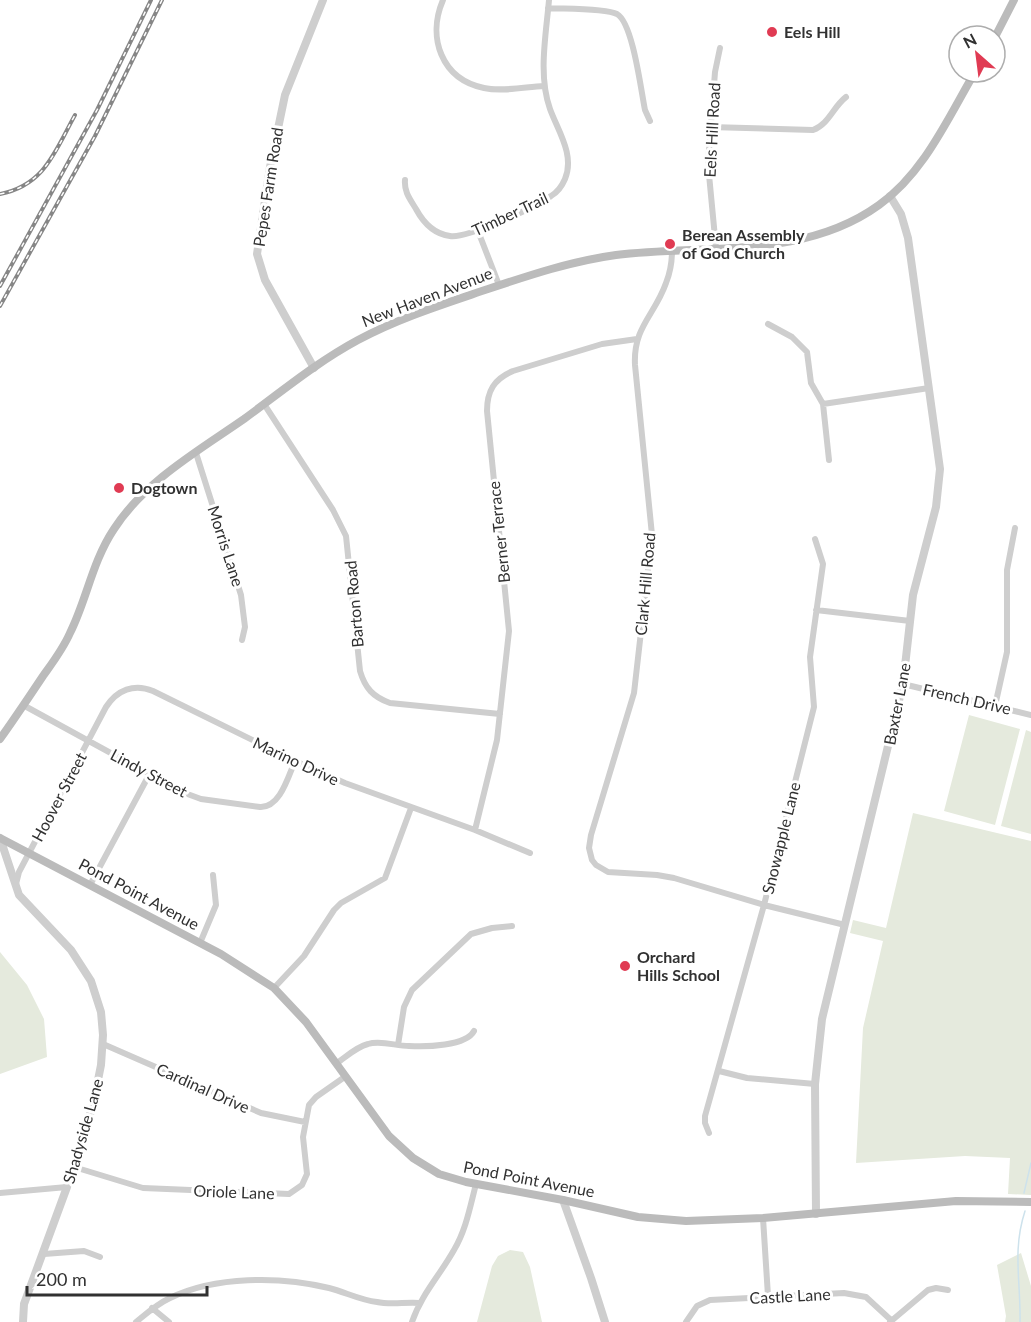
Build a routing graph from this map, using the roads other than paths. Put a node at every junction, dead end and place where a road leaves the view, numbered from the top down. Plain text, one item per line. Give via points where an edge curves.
1 (323, 0) edge
2 (443, 0) edge
3 (549, 0) edge
4 (1014, 0) edge
5 (548, 8) junction
6 (1002, 24) edge
7 (720, 48) dead end
8 (968, 84) edge
9 (544, 86) junction
10 (846, 97) dead end
11 (650, 121) dead end
12 (710, 127) junction
13 (405, 180) dead end
14 (890, 196) junction
15 (478, 231) junction
16 (716, 248) junction
17 (672, 251) junction
18 (499, 285) junction
19 (768, 324) dead end
20 (637, 339) junction
21 (314, 368) junction
22 (929, 388) junction
23 (264, 404) junction
24 (823, 404) junction
25 (196, 453) junction
26 (829, 460) dead end
27 (1015, 528) dead end
28 (815, 539) dead end
29 (816, 610) junction
30 (910, 621) junction
31 (242, 640) dead end
32 (903, 684) junction
33 (23, 705) junction
34 (994, 706) junction
35 (500, 714) junction
36 (1031, 715) edge
37 (0, 739) edge
38 (89, 741) junction
39 (295, 762) junction
40 (148, 775) junction
41 (411, 808) junction
42 (475, 830) junction
43 (0, 838) edge
44 (29, 853) junction
45 (530, 853) dead end
46 (213, 875) dead end
47 (90, 885) junction
48 (16, 889) junction
49 (764, 905) junction
50 (844, 925) junction
51 (512, 926) dead end
52 (200, 943) junction
53 (274, 988) junction
54 (474, 1031) dead end
55 (103, 1044) junction
56 (398, 1045) junction
57 (337, 1063) junction
58 (719, 1071) junction
59 (346, 1076) junction
60 (815, 1084) junction
61 (305, 1122) junction
62 (709, 1133) dead end
63 (74, 1167) junction
64 (476, 1184) junction
65 (68, 1187) junction
66 (0, 1193) edge
67 (563, 1200) junction
68 (1031, 1203) edge
69 (816, 1214) junction
70 (763, 1218) junction
71 (44, 1254) junction
72 (100, 1257) dead end
73 (948, 1290) dead end
74 (768, 1296) junction
75 (418, 1303) junction
76 (152, 1308) junction
77 (23, 1322) edge
78 (136, 1322) edge
79 (169, 1322) edge
80 (412, 1322) edge
81 (604, 1322) edge
82 (686, 1322) edge
83 (891, 1322) edge

1 - 21 street, Pepes Farm Road via 285,95 257,254 265,280
2 - 9 street via 435,28 437,45 462,79 490,89
3 - 5 street, Timber Trail
4 - 6 main road
5 - 9 street, Timber Trail
5 - 11 street via 610,12 622,18 629,32
7 - 12 street, Eels Hill Road
8 - 14 main road, New Haven Avenue via 922,161
9 - 15 street, Timber Trail via 566,150 568,171 564,181 549,198
10 - 12 street via 813,130
12 - 16 street, Eels Hill Road via 708,164
13 - 15 street, Timber Trail via 404,189 436,232 458,237
14 - 16 main road, New Haven Avenue via 853,221 816,236 785,243
14 - 22 street, Baxter Lane via 901,214 908,238
15 - 18 street
16 - 17 main road, New Haven Avenue
17 - 18 main road, New Haven Avenue via 589,260
17 - 20 street, Clark Hill Road via 666,284
18 - 21 main road, New Haven Avenue via 377,331
19 - 24 street via 792,337 805,350 811,383
20 - 35 street, Berner Terrace via 584,349 513,371 499,378 490,389 487,411 509,631
20 - 49 street, Clark Hill Road via 635,365 652,535 634,693 589,848 592,860 608,872 674,878
21 - 23 main road, New Haven Avenue
22 - 24 street
22 - 30 street, Baxter Lane via 939,455 938,497 916,580
23 - 25 main road, New Haven Avenue
23 - 35 street, Barton Road via 333,510 346,537 360,671 366,686 390,703
24 - 26 street
25 - 31 street, Morris Lane via 241,595
25 - 33 main road, New Haven Avenue via 136,500 115,528 94,567 70,634
27 - 34 street via 1007,570 1007,652
28 - 29 street, Snowapple Lane via 823,564
29 - 30 street
29 - 49 street, Snowapple Lane via 810,657 814,707
30 - 32 street, Baxter Lane
32 - 34 street, French Drive
32 - 50 street, Baxter Lane
33 - 37 main road, New Haven Avenue
33 - 38 street, Lindy Street
34 - 36 street, French Drive
35 - 42 street, Berner Terrace
38 - 39 street, Marino Drive via 114,697 140,687
38 - 40 street, Lindy Street
38 - 44 street, Hoover Street
39 - 40 street, Lindy Street via 277,799 266,807 193,797
39 - 41 street, Marino Drive
40 - 47 street
41 - 42 street, Marino Drive
41 - 53 street via 385,878 341,903 304,956
42 - 45 street, Marino Drive
43 - 44 main road, Pond Point Avenue
43 - 48 street, Shadyside Lane
44 - 47 main road, Pond Point Avenue
44 - 48 street via 17,877
46 - 52 street via 216,905
47 - 52 main road, Pond Point Avenue
48 - 55 street, Shadyside Lane via 86,971 99,1000
49 - 50 street
49 - 58 street, Snowapple Lane
50 - 60 street, Baxter Lane via 822,1019
51 - 56 street via 471,934 412,990 404,1007
52 - 53 main road, Pond Point Avenue
53 - 57 main road, Pond Point Avenue via 301,1015
54 - 56 street via 467,1039 450,1043
55 - 61 street, Cardinal Drive via 261,1113
55 - 63 street, Shadyside Lane via 93,1105
56 - 57 street via 369,1043
57 - 59 main road, Pond Point Avenue
58 - 60 street via 747,1078
58 - 62 street, Snowapple Lane via 705,1116
59 - 61 street, Oriole Lane via 313,1099
59 - 64 main road, Pond Point Avenue via 389,1136 407,1153 439,1173
60 - 69 street, Baxter Lane
61 - 63 street, Oriole Lane via 303,1151 307,1174 302,1185 289,1194 143,1188
63 - 65 street, Shadyside Lane
64 - 67 main road, Pond Point Avenue
64 - 75 street via 455,1248
65 - 66 street
65 - 71 street, Shadyside Lane
67 - 70 main road, Pond Point Avenue via 664,1220
67 - 81 street
68 - 69 main road, Pond Point Avenue via 956,1201
69 - 70 main road, Pond Point Avenue
70 - 74 street
71 - 72 street via 84,1251
71 - 77 street, Shadyside Lane via 24,1304
73 - 83 street via 928,1290
74 - 82 street, Castle Lane via 710,1300 697,1306
74 - 83 street, Castle Lane via 860,1295 874,1303
75 - 76 street via 379,1303 328,1287 249,1280 184,1292
75 - 80 street
76 - 78 street
76 - 79 street

